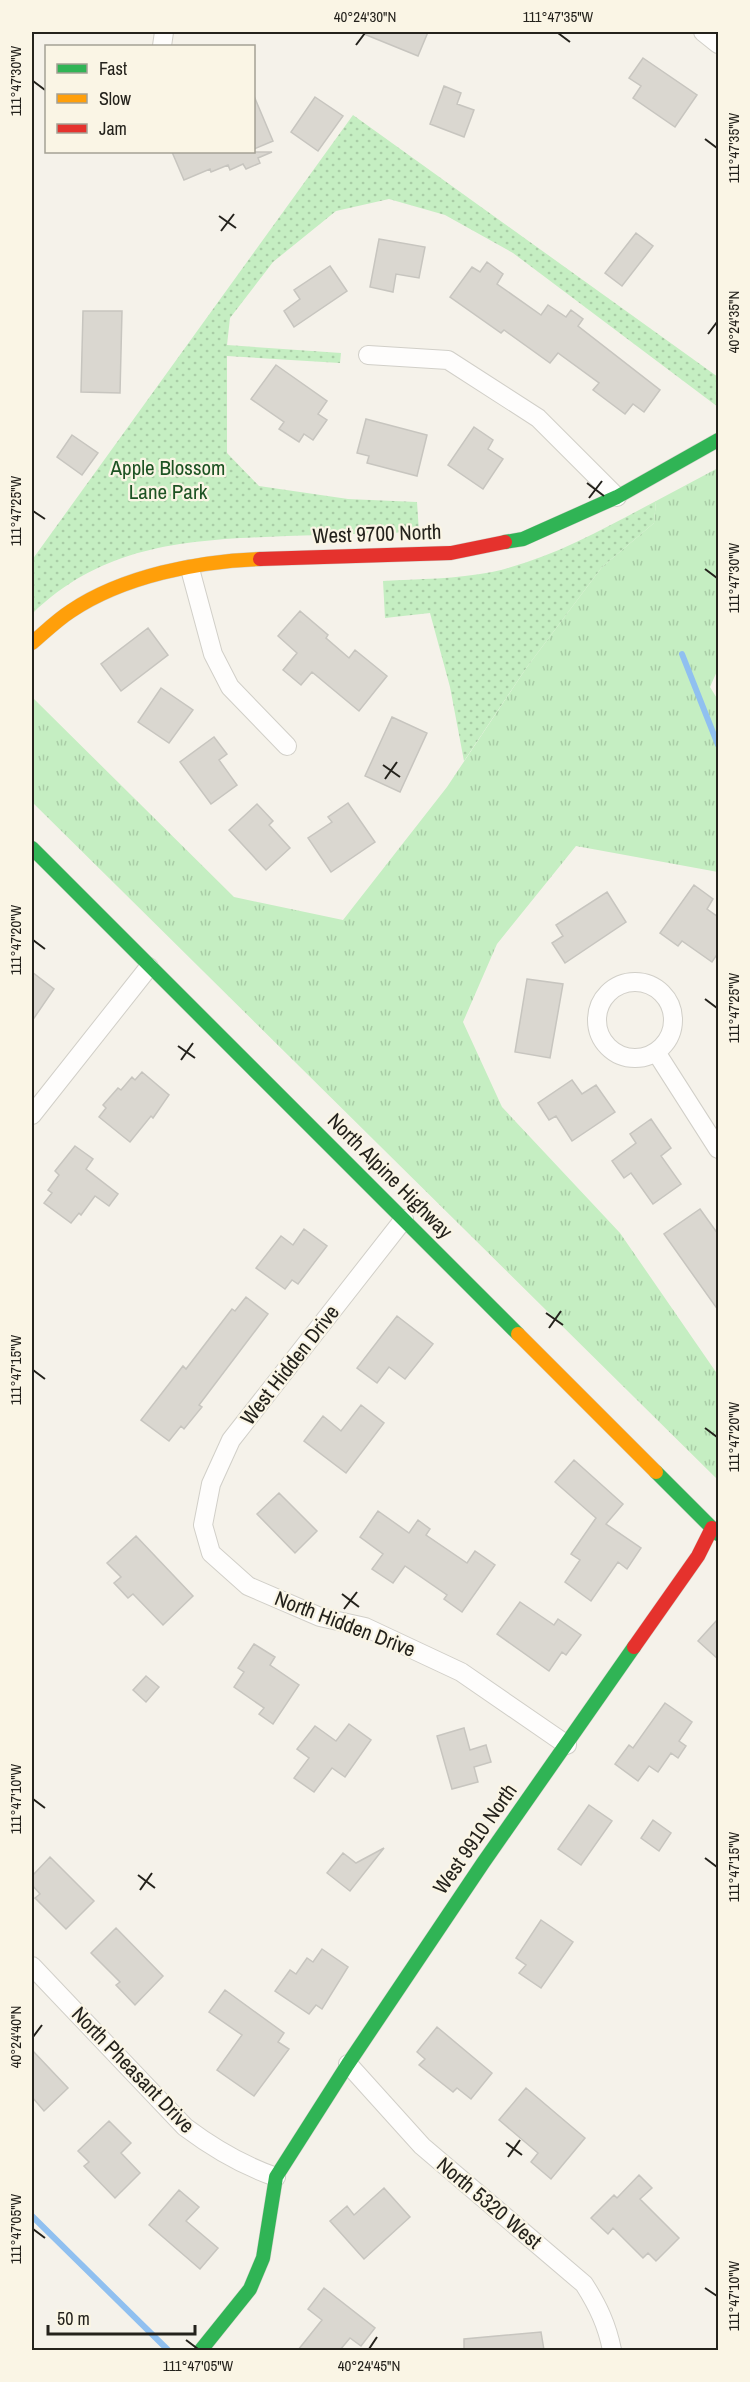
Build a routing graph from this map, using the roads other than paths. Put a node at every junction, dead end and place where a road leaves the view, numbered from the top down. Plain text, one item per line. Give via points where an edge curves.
1 (703, 32) edge
2 (718, 44) edge
3 (368, 355) dead end
4 (718, 440) edge
5 (617, 497) junction
6 (190, 569) junction
7 (32, 643) edge
8 (287, 746) dead end
9 (32, 848) edge
10 (148, 966) junction
11 (656, 1052) junction
12 (32, 1115) edge
13 (718, 1149) edge
14 (404, 1219) junction
15 (203, 1525) joint
16 (715, 1531) edge
17 (567, 1745) junction
18 (32, 1966) edge
19 (348, 2064) junction
20 (276, 2177) junction
21 (201, 2350) edge
22 (612, 2350) edge

1 - 2 street
3 - 5 street via 448,360 538,418
4 - 5 street, West 9700 North
5 - 6 street, West 9700 North via 523,539 481,549 242,560
6 - 7 street, West 9700 North via 156,574 113,588 72,611
6 - 8 street via 213,654 230,687
9 - 10 street, North Alpine Highway
10 - 12 street
10 - 14 street, North Alpine Highway
11 - 11 street via 673,1026 665,996 650,984 640,982 613,989 600,1007 599,1030 604,1041 612,1050 633,1058
11 - 13 street
14 - 15 street, West Hidden Drive via 231,1440 211,1484
14 - 16 street, North Alpine Highway
15 - 17 street, North Hidden Drive via 211,1553 248,1586 320,1617 365,1628 426,1654 461,1672
16 - 17 street, West 9910 North
17 - 19 street, West 9910 North
18 - 20 street, North Pheasant Drive via 184,2127 222,2153
19 - 20 street, West 9910 North
19 - 22 street, North 5320 West via 422,2146 584,2284 599,2307
20 - 21 street via 263,2258 250,2289

